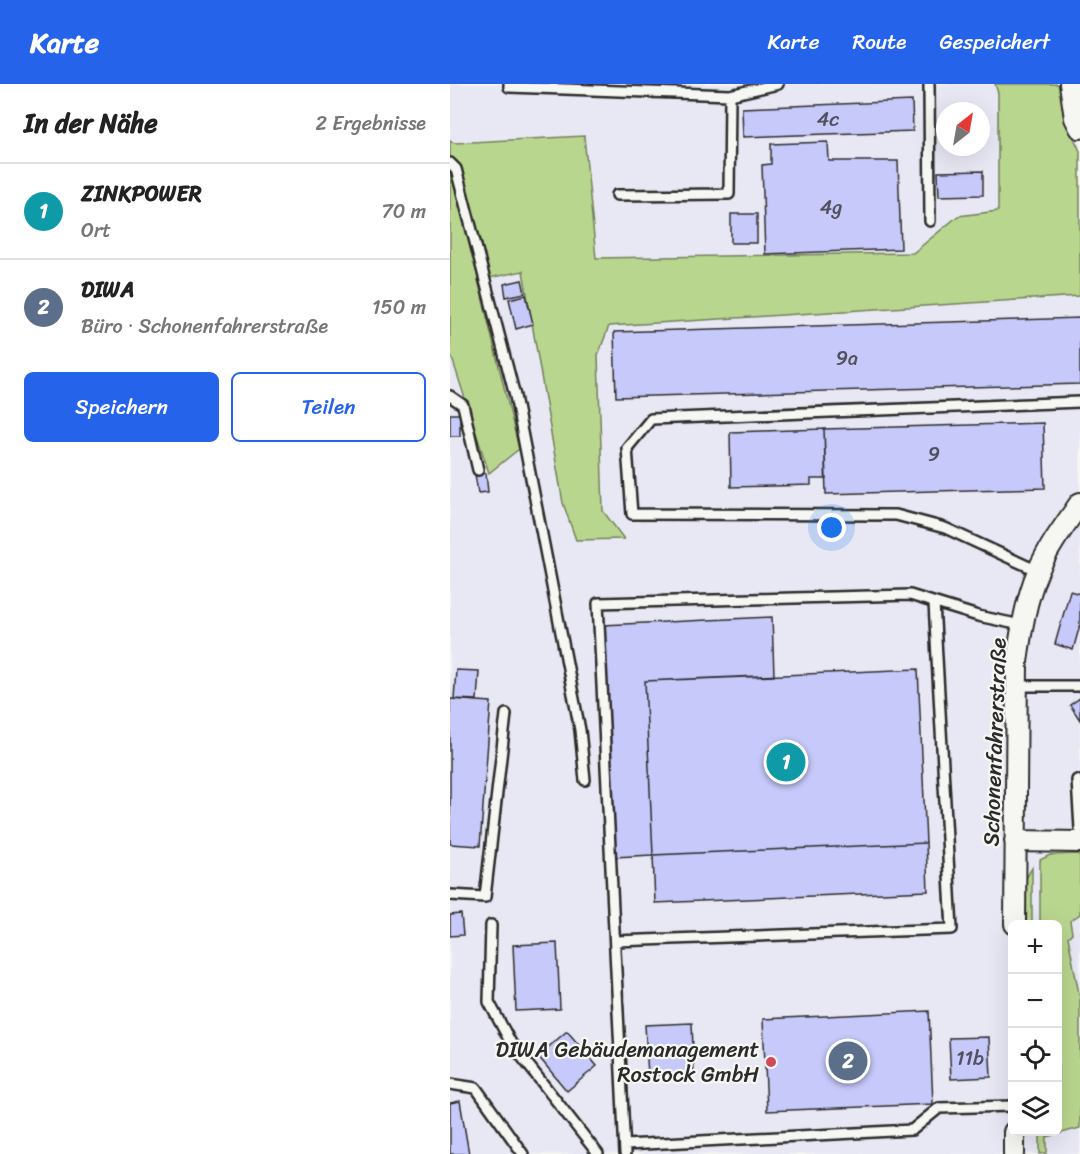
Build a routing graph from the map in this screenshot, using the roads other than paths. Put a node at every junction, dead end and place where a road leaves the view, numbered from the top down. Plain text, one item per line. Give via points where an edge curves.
1 (509, 84) edge
2 (778, 84) edge
3 (929, 84) edge
4 (1070, 84) edge
5 (730, 95) junction
6 (1080, 128) edge
7 (450, 163) edge
8 (617, 195) dead end
9 (930, 221) dead end
10 (450, 396) edge
11 (1080, 402) edge
12 (478, 470) dead end
13 (1079, 505) edge
14 (1038, 571) junction
15 (934, 603) junction
16 (1021, 625) junction
17 (1017, 686) junction
18 (1080, 686) edge
19 (506, 714) dead end
20 (585, 780) dead end
21 (1077, 780) dead end
22 (1080, 829) edge
23 (1015, 841) junction
24 (1080, 842) edge
25 (450, 895) edge
26 (1015, 920) edge
27 (491, 925) dead end
28 (615, 941) junction
29 (450, 1084) edge
30 (1008, 1106) edge
31 (1014, 1136) edge
32 (625, 1149) edge
33 (523, 1154) edge
34 (598, 1154) edge
35 (1014, 1154) edge

1 - 5 lane
2 - 5 lane
3 - 9 lane
4 - 6 street
5 - 8 lane via 729,195
7 - 20 lane via 456,169 515,396 580,730
10 - 12 lane via 463,405
11 - 14 lane via 651,419 627,448 632,514 896,515 945,528
13 - 14 street, Schonenfahrerstraße
14 - 16 street, Schonenfahrerstraße
15 - 16 lane
15 - 28 lane via 952,929
15 - 28 lane via 910,595 598,603
16 - 17 street, Schonenfahrerstraße
17 - 18 lane
17 - 23 street, Schonenfahrerstraße
19 - 25 lane via 485,897
21 - 22 lane
23 - 24 street
23 - 26 street, Schonenfahrerstraße
27 - 34 lane via 489,1002 511,1043
28 - 32 lane
29 - 33 lane via 476,1088
30 - 32 lane via 939,1108 912,1130
31 - 35 street

